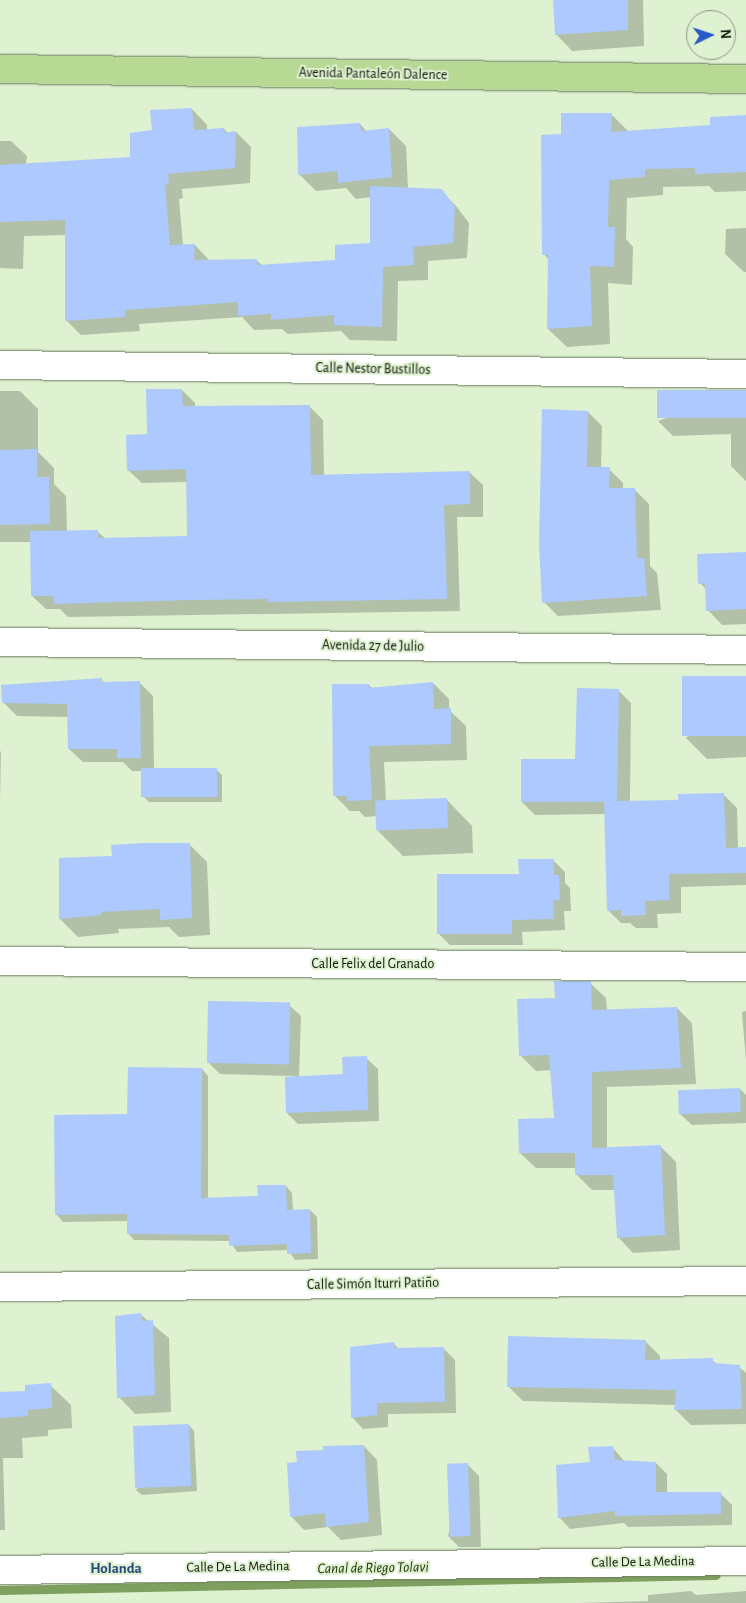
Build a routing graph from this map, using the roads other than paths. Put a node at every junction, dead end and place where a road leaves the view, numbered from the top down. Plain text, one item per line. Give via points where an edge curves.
1 (0, 68) edge
2 (746, 79) edge
3 (0, 365) edge
4 (746, 374) edge
5 (0, 642) edge
6 (746, 650) edge
7 (0, 960) edge
8 (746, 967) edge
9 (746, 1281) edge
10 (0, 1287) edge
11 (746, 1561) edge
12 (0, 1570) edge

1 - 2 main road, Avenida Pantaleón Dalence
3 - 4 street, Calle Nestor Bustillos
5 - 6 street, Avenida 27 de Julio
7 - 8 street, Calle Felix del Granado
9 - 10 street, Calle Simón Iturri Patiño
11 - 12 street, Calle De La Medina

